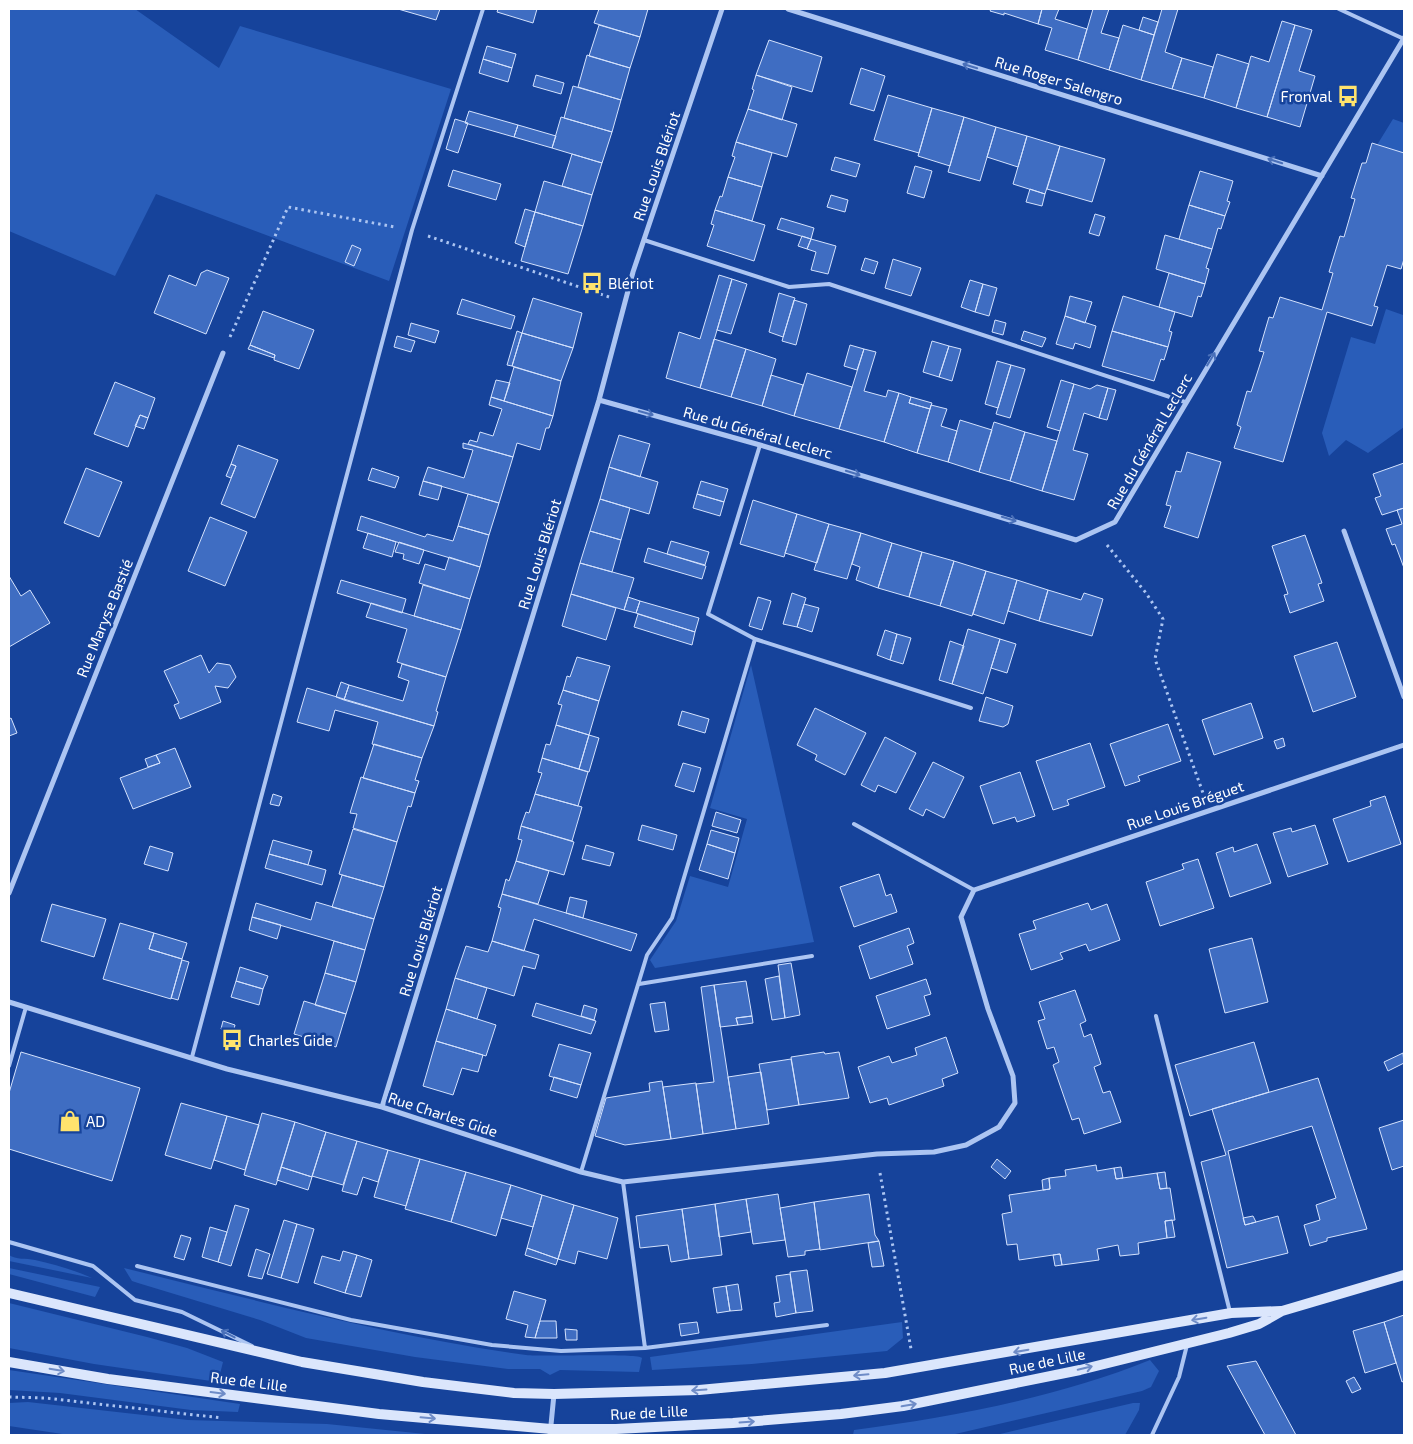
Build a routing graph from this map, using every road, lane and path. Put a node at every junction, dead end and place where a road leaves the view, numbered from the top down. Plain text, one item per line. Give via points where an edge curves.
1 (484, 9) edge
2 (722, 9) edge
3 (788, 9) edge
4 (1340, 9) edge
5 (1404, 38) edge
6 (1322, 176) junction
7 (644, 240) junction
8 (223, 353) dead end
9 (599, 400) junction
10 (1186, 402) junction
11 (760, 445) junction
12 (1095, 531) junction
13 (1344, 531) dead end
14 (755, 639) junction
15 (1404, 697) edge
16 (970, 708) dead end
17 (1404, 745) edge
18 (1210, 810) junction
19 (854, 824) dead end
20 (974, 890) junction
21 (9, 893) edge
22 (812, 956) dead end
23 (639, 984) junction
24 (9, 1002) edge
25 (26, 1007) junction
26 (1156, 1016) dead end
27 (192, 1058) junction
28 (9, 1066) edge
29 (382, 1107) junction
30 (877, 1154) junction
31 (581, 1172) junction
32 (623, 1182) junction
33 (9, 1242) edge
34 (138, 1266) dead end
35 (1404, 1275) edge
36 (9, 1293) edge
37 (1282, 1312) junction
38 (1231, 1313) junction
39 (827, 1325) dead end
40 (1188, 1343) junction
41 (645, 1348) junction
42 (272, 1356) junction
43 (9, 1362) edge
44 (915, 1369) junction
45 (554, 1394) junction
46 (550, 1432) edge
47 (1152, 1435) edge

1 - 27 lane via 412,230
2 - 7 street, Rue Louis Blériot
6 -> 3 street, Rue Roger Salengro
4 - 5 lane
5 - 6 street, Rue du Général Leclerc
10 -> 6 street, Rue du Général Leclerc
7 - 9 street, Rue Louis Blériot
7 - 10 lane via 789,287 829,284
8 - 21 street, Rue Maryse Bastié
9 -> 11 street, Rue du Général Leclerc
9 - 29 street, Rue Louis Blériot
10 - 12 street, Rue du Général Leclerc via 1116,522
11 -> 12 street, Rue du Général Leclerc via 1076,540
11 - 14 lane via 708,614
12 - 18 path via 1163,619 1155,659
13 - 15 street
14 - 16 lane
14 - 23 lane via 672,918 647,955
17 - 18 street, Rue Louis Bréguet
18 - 20 street, Rue Louis Bréguet
19 - 20 lane
20 - 30 street via 961,917 988,1009 1013,1076 1015,1104 999,1127 966,1146 934,1152
22 - 23 lane
23 - 31 lane
24 - 25 street, Rue Charles Gide
25 - 27 street, Rue Charles Gide
25 - 28 lane
26 - 38 lane
27 - 29 street, Rue Charles Gide
29 - 31 street, Rue Charles Gide
30 - 32 street, Rue Charles Gide
30 - 44 path
31 - 32 street, Rue Charles Gide
32 - 41 lane
42 -> 33 lane via 182,1312 135,1300 93,1266
34 - 41 lane via 352,1320 492,1344 561,1351
35 - 37 main road, Rue de Lille
36 - 42 main road, Rue de Lille
37 - 38 main road, Rue de Lille
37 - 40 main road, Rue de Lille via 1259,1324
38 -> 44 main road, Rue de Lille
39 - 41 lane
46 -> 40 main road, Rue de Lille via 742,1423 879,1410 1080,1370
40 - 47 lane via 1179,1377
42 - 45 main road, Rue de Lille via 423,1382 514,1393
43 -> 46 main road, Rue de Lille via 108,1379
44 -> 45 main road, Rue de Lille via 698,1390
45 - 46 street

